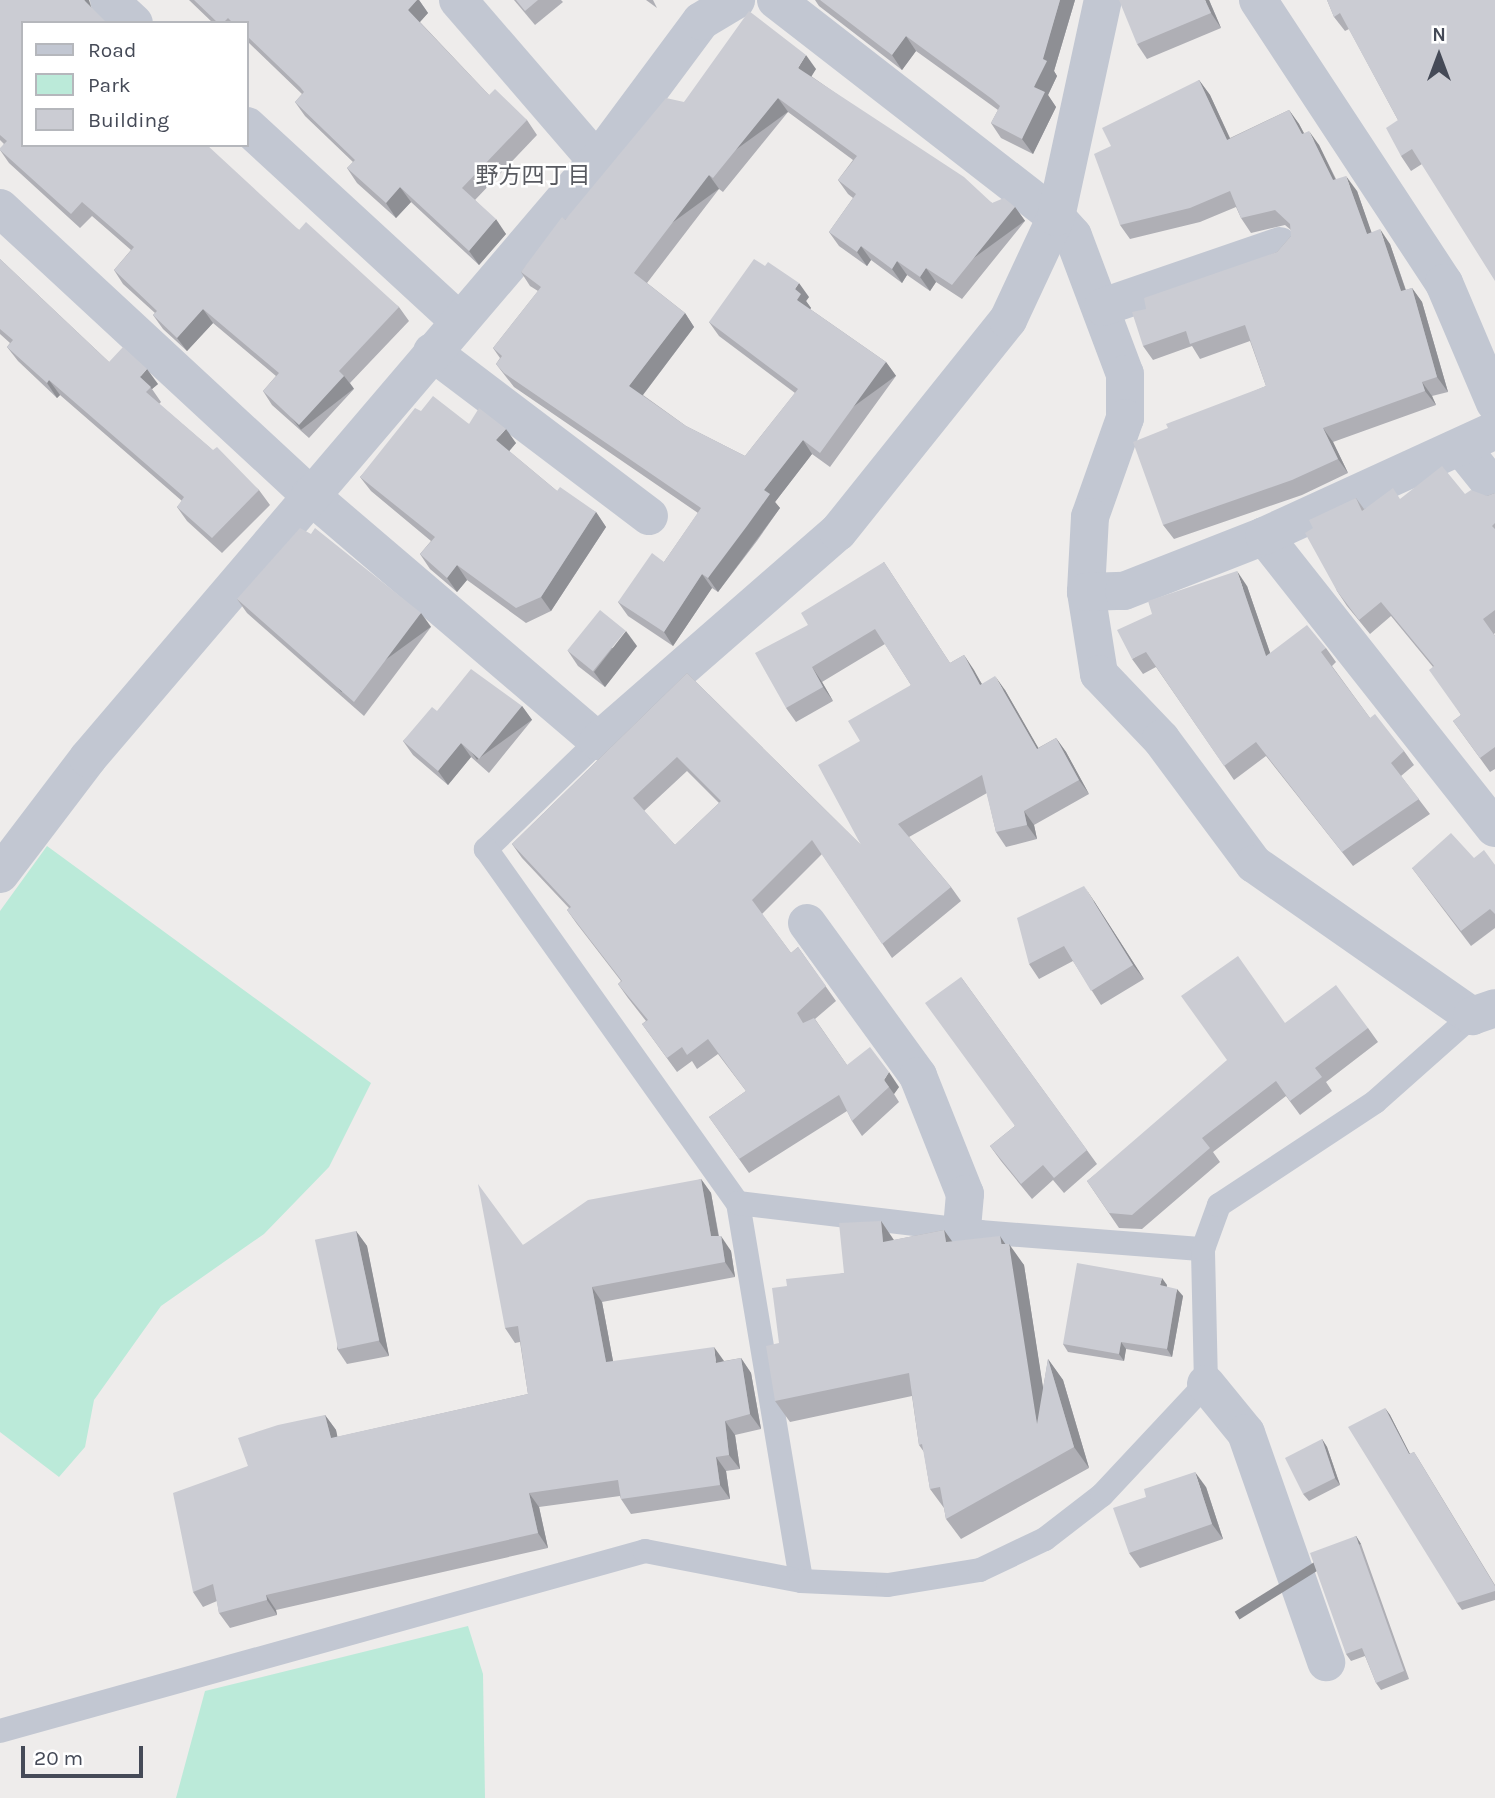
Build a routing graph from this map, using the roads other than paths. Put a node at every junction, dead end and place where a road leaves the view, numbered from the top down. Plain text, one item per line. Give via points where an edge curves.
1 (109, 0) edge
2 (458, 0) edge
3 (736, 0) edge
4 (776, 0) edge
5 (1103, 0) edge
6 (1258, 0) edge
7 (694, 11) edge
8 (132, 21) edge
9 (248, 127) edge
10 (597, 160) junction
11 (0, 208) edge
12 (1056, 216) junction
13 (1280, 246) edge
14 (1103, 307) junction
15 (459, 321) junction
16 (432, 352) junction
17 (1495, 403) edge
18 (1495, 430) edge
19 (1462, 448) junction
20 (1495, 489) edge
21 (310, 495) junction
22 (649, 516) dead end
23 (1264, 536) junction
24 (1086, 592) junction
25 (598, 741) junction
26 (1495, 828) edge
27 (0, 874) edge
28 (807, 923) dead end
29 (1483, 1012) edge
30 (738, 1203) junction
31 (962, 1230) junction
32 (1203, 1249) junction
33 (1206, 1384) junction
34 (802, 1581) junction
35 (1326, 1662) dead end
36 (0, 1731) edge

1 - 8 street
2 - 10 street
3 - 7 street
4 - 12 street
5 - 12 street
6 - 17 street via 1444,283
7 - 10 street
9 - 15 street
10 - 15 street
11 - 21 street
12 - 14 street via 1073,236
12 - 25 street via 1008,320 838,532
13 - 14 street
14 - 24 street via 1125,374 1125,418 1090,517
15 - 16 street
16 - 21 street
16 - 22 street
18 - 19 street
19 - 20 street
19 - 23 street
21 - 25 street
21 - 27 street via 89,758
23 - 24 street via 1124,591
23 - 26 street
24 - 29 street via 1099,674 1161,739 1254,864
25 - 30 lane via 486,849
28 - 31 street via 918,1076 965,1194
29 - 32 lane via 1375,1102 1219,1205
30 - 31 lane
30 - 34 lane
31 - 32 lane
32 - 33 lane
33 - 34 lane via 1102,1495 1045,1539 980,1570 888,1586
33 - 35 street via 1246,1433
34 - 36 lane via 645,1551

